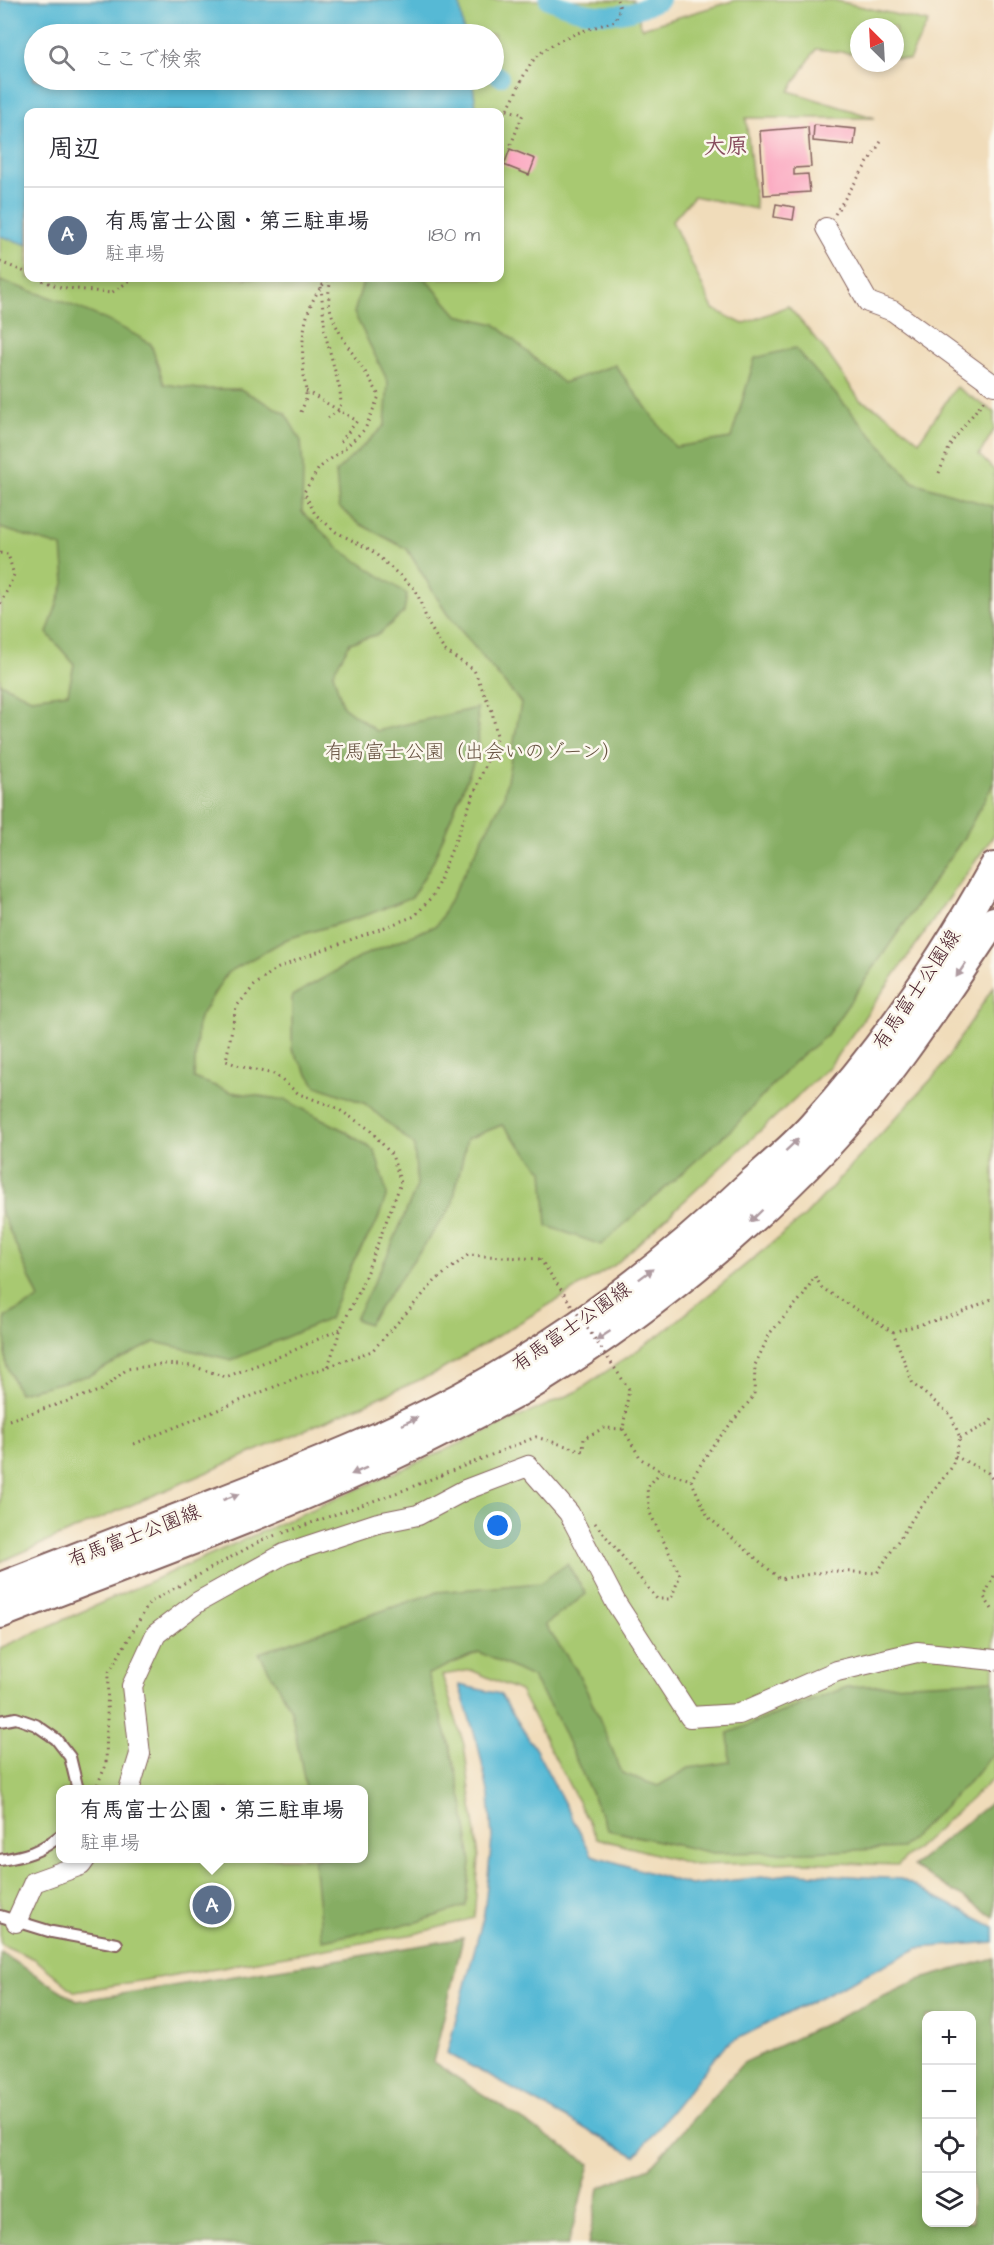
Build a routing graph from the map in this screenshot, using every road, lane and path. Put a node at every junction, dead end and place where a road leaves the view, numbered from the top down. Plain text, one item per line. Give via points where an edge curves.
1 (617, 0) edge
2 (507, 110) junction
3 (504, 113) edge
4 (882, 140) dead end
5 (510, 147) dead end
6 (826, 228) joint
7 (0, 262) edge
8 (24, 271) edge
9 (47, 282) edge
10 (128, 282) edge
11 (325, 282) edge
12 (330, 282) edge
13 (321, 285) junction
14 (994, 386) edge
15 (306, 391) junction
16 (338, 411) junction
17 (301, 412) dead end
18 (328, 418) dead end
19 (338, 445) dead end
20 (939, 473) dead end
21 (0, 554) edge
22 (0, 605) edge
23 (994, 867) edge
24 (994, 921) edge
25 (994, 1298) edge
26 (341, 1328) junction
27 (894, 1332) junction
28 (328, 1366) junction
29 (994, 1416) edge
30 (9, 1420) dead end
31 (624, 1430) junction
32 (536, 1437) dead end
33 (960, 1438) junction
34 (134, 1444) dead end
35 (955, 1456) junction
36 (661, 1471) junction
37 (691, 1480) junction
38 (994, 1481) edge
39 (568, 1513) junction
40 (994, 1576) edge
41 (0, 1587) edge
42 (994, 1612) edge
43 (0, 1614) edge
44 (994, 1660) edge
45 (0, 1721) edge
46 (77, 1785) edge
47 (131, 1785) edge
48 (56, 1838) edge
49 (0, 1860) edge
50 (82, 1863) edge
51 (8, 1919) edge
52 (117, 1944) dead end

1 - 2 path via 620,8 615,21 545,49 532,63
2 - 3 path
2 - 5 path via 523,114
4 - 6 path
6 - 14 street via 868,303 893,311
7 - 8 path
9 - 10 path via 111,293
11 - 13 path
12 - 26 path via 328,294 335,322 379,396 365,429 319,468 304,492 315,514 336,532 371,550 416,590 428,623 444,650 474,670 492,711 496,736 434,894 415,916 274,970 236,1007 226,1061 274,1074 300,1095 335,1107 369,1130 392,1155 401,1183
13 - 15 path via 312,300 302,340
13 - 16 path via 325,333 340,390
14 - 20 path via 951,442
15 - 16 path
15 - 17 path
16 - 18 path
16 - 19 path via 357,421
21 - 22 path via 8,554 14,575
41 -> 23 main road, 有馬富士公園線 via 349,1450 526,1360 594,1313 713,1218 810,1128 873,1053 922,984
24 -> 43 main road, 有馬富士公園線 via 891,1069 828,1145 742,1229 674,1287 608,1334 541,1379 356,1472
25 - 27 path via 958,1314
26 - 28 path
26 - 30 path via 226,1377 165,1364 127,1369 102,1390
27 - 33 path via 914,1384 951,1415
27 - 37 path via 822,1288 815,1276 770,1334 754,1365 754,1396 713,1445
28 - 31 path, bridge via 372,1351 436,1280 468,1256 540,1259 629,1389
28 - 34 path
29 - 33 path via 990,1423
31 - 32 path via 604,1428 585,1438 583,1451
31 - 36 path via 641,1459
33 - 35 path
35 - 37 path via 952,1467 877,1573 830,1571 780,1579 708,1517
35 - 38 path via 988,1473
36 - 37 path
36 - 39 path via 647,1488 650,1513 680,1575 671,1599 657,1599 598,1524
39 - 44 street via 616,1603 690,1717 739,1714 837,1671 917,1652
39 - 47 street via 528,1466 465,1490 418,1515 378,1523 284,1554 198,1602 156,1634 132,1686 140,1754
40 - 42 path via 984,1597
45 - 46 lane via 16,1718 36,1725 56,1739 70,1757
48 - 49 lane via 44,1849
50 - 51 street via 34,1882
51 - 52 lane

